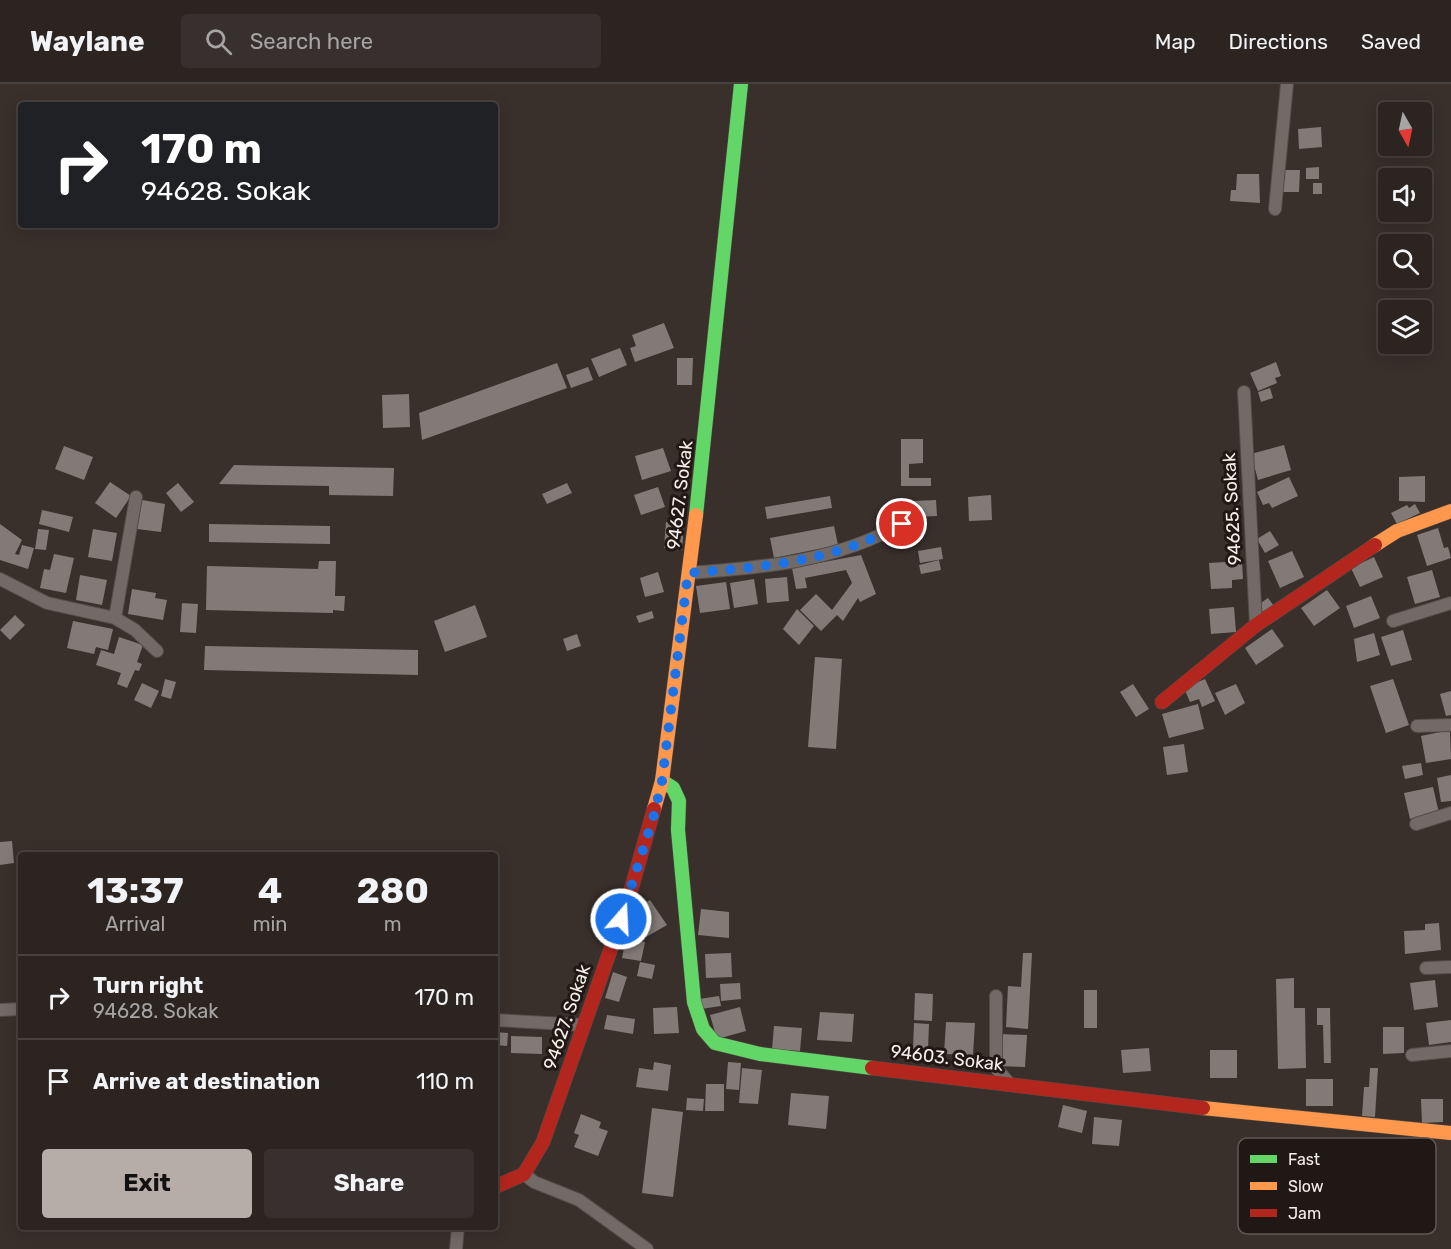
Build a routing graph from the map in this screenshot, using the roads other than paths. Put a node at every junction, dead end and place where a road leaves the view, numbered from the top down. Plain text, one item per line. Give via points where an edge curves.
1 (741, 84) edge
2 (1287, 84) edge
3 (1275, 209) dead end
4 (1244, 392) dead end
5 (136, 496) dead end
6 (1451, 511) edge
7 (902, 524) dead end
8 (688, 573) junction
9 (0, 579) edge
10 (1451, 603) edge
11 (115, 618) junction
12 (1393, 621) dead end
13 (1256, 625) junction
14 (157, 651) dead end
15 (1162, 702) dead end
16 (1451, 724) edge
17 (1417, 726) dead end
18 (662, 781) junction
19 (1451, 813) edge
20 (1416, 824) dead end
21 (1451, 967) edge
22 (1426, 968) dead end
23 (996, 996) dead end
24 (18, 1009) edge
25 (0, 1010) edge
26 (498, 1020) edge
27 (583, 1025) junction
28 (1451, 1051) edge
29 (1412, 1055) dead end
30 (1010, 1084) junction
31 (1451, 1133) edge
32 (524, 1174) junction
33 (498, 1186) edge
34 (458, 1230) edge
35 (456, 1249) edge
36 (647, 1249) edge

1 - 8 street, 94627. Sokak
2 - 3 street
4 - 13 street, 94625. Sokak
5 - 11 street
6 - 13 street via 1397,531
7 - 8 street via 867,543 832,554 760,567
8 - 18 street, 94627. Sokak
9 - 11 street via 47,603
10 - 12 street
11 - 14 street
13 - 15 street
16 - 17 street
18 - 27 street, 94627. Sokak via 629,897
18 - 30 street, 94603. Sokak via 673,788 679,801 678,830 694,1002 708,1037 723,1047 759,1054
19 - 20 street
21 - 22 street
23 - 30 street via 996,1068
24 - 25 street
26 - 27 street
27 - 32 street, 94627. Sokak via 543,1142
28 - 29 street
30 - 31 street, 94603. Sokak via 1297,1119
32 - 33 street
32 - 36 street via 579,1200
34 - 35 street

